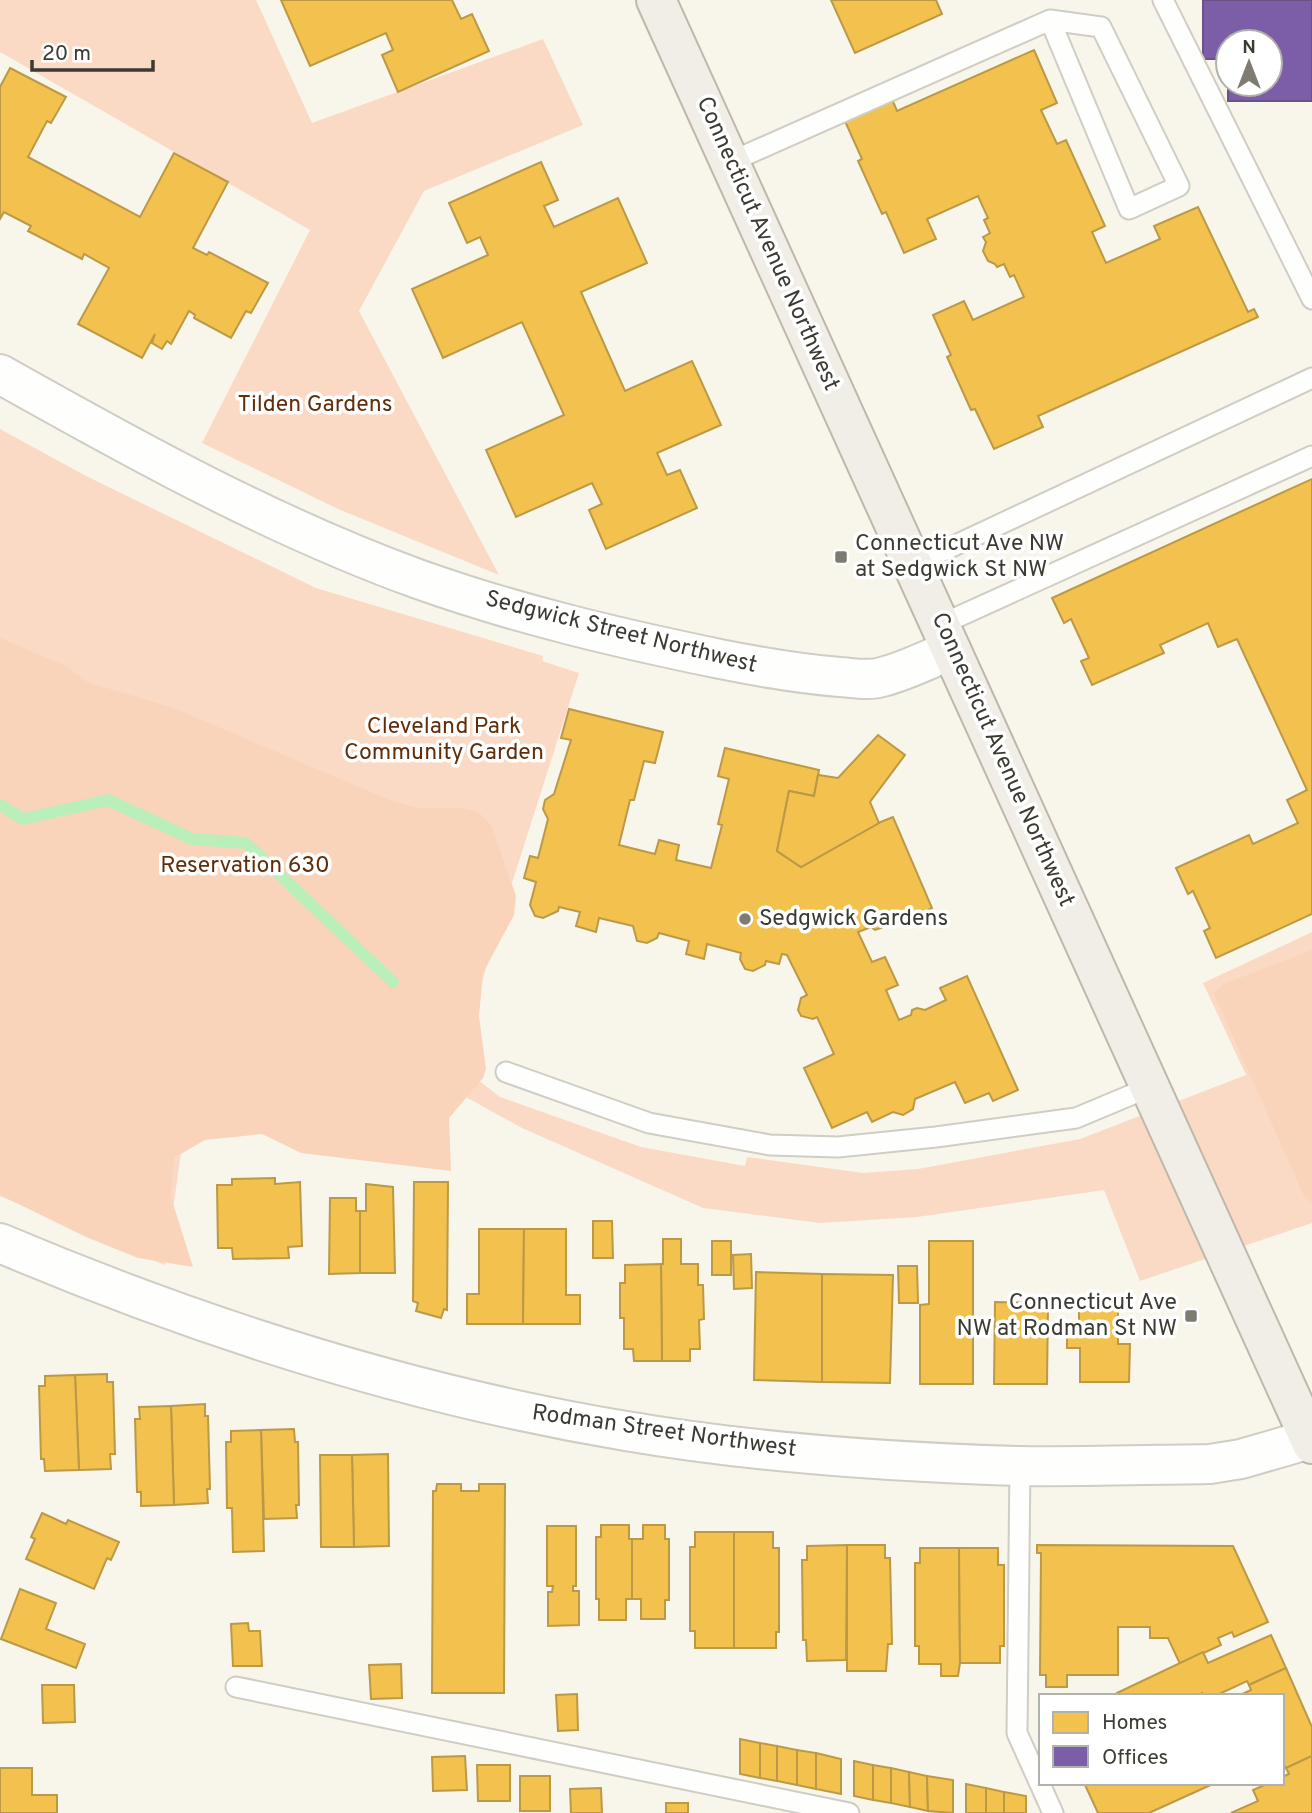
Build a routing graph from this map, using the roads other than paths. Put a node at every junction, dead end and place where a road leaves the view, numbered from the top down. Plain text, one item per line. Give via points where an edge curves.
1 (656, 0) edge
2 (1163, 0) edge
3 (1050, 20) junction
4 (730, 163) junction
5 (1312, 299) edge
6 (0, 374) edge
7 (1312, 378) edge
8 (1312, 456) edge
9 (913, 565) junction
10 (946, 637) junction
11 (506, 1072) dead end
12 (1150, 1087) junction
13 (0, 1243) edge
14 (1311, 1441) edge
15 (1020, 1466) junction
16 (236, 1687) dead end
17 (1039, 1782) edge
18 (1040, 1785) edge
19 (849, 1813) edge
20 (1053, 1813) edge

1 - 4 main road, Connecticut Avenue Northwest
2 - 5 lane
3 - 3 lane via 1129,209 1179,186 1101,27
3 - 4 lane
4 - 9 main road, Connecticut Avenue Northwest
6 - 10 street, Sedgwick Street Northwest via 276,519 365,559 505,607 762,668 862,679 881,678
7 - 9 lane
8 - 10 lane
9 - 10 main road, Connecticut Avenue Northwest
10 - 12 main road, Connecticut Avenue Northwest
11 - 12 lane via 649,1123 770,1145 838,1147 1076,1118
12 - 14 main road, Connecticut Avenue Northwest
13 - 15 street, Rodman Street Northwest via 222,1329 382,1378 476,1401 626,1432 708,1443 915,1462
14 - 15 street, Rodman Street Northwest via 1210,1464
15 - 17 lane via 1017,1733
16 - 19 lane
18 - 20 lane

